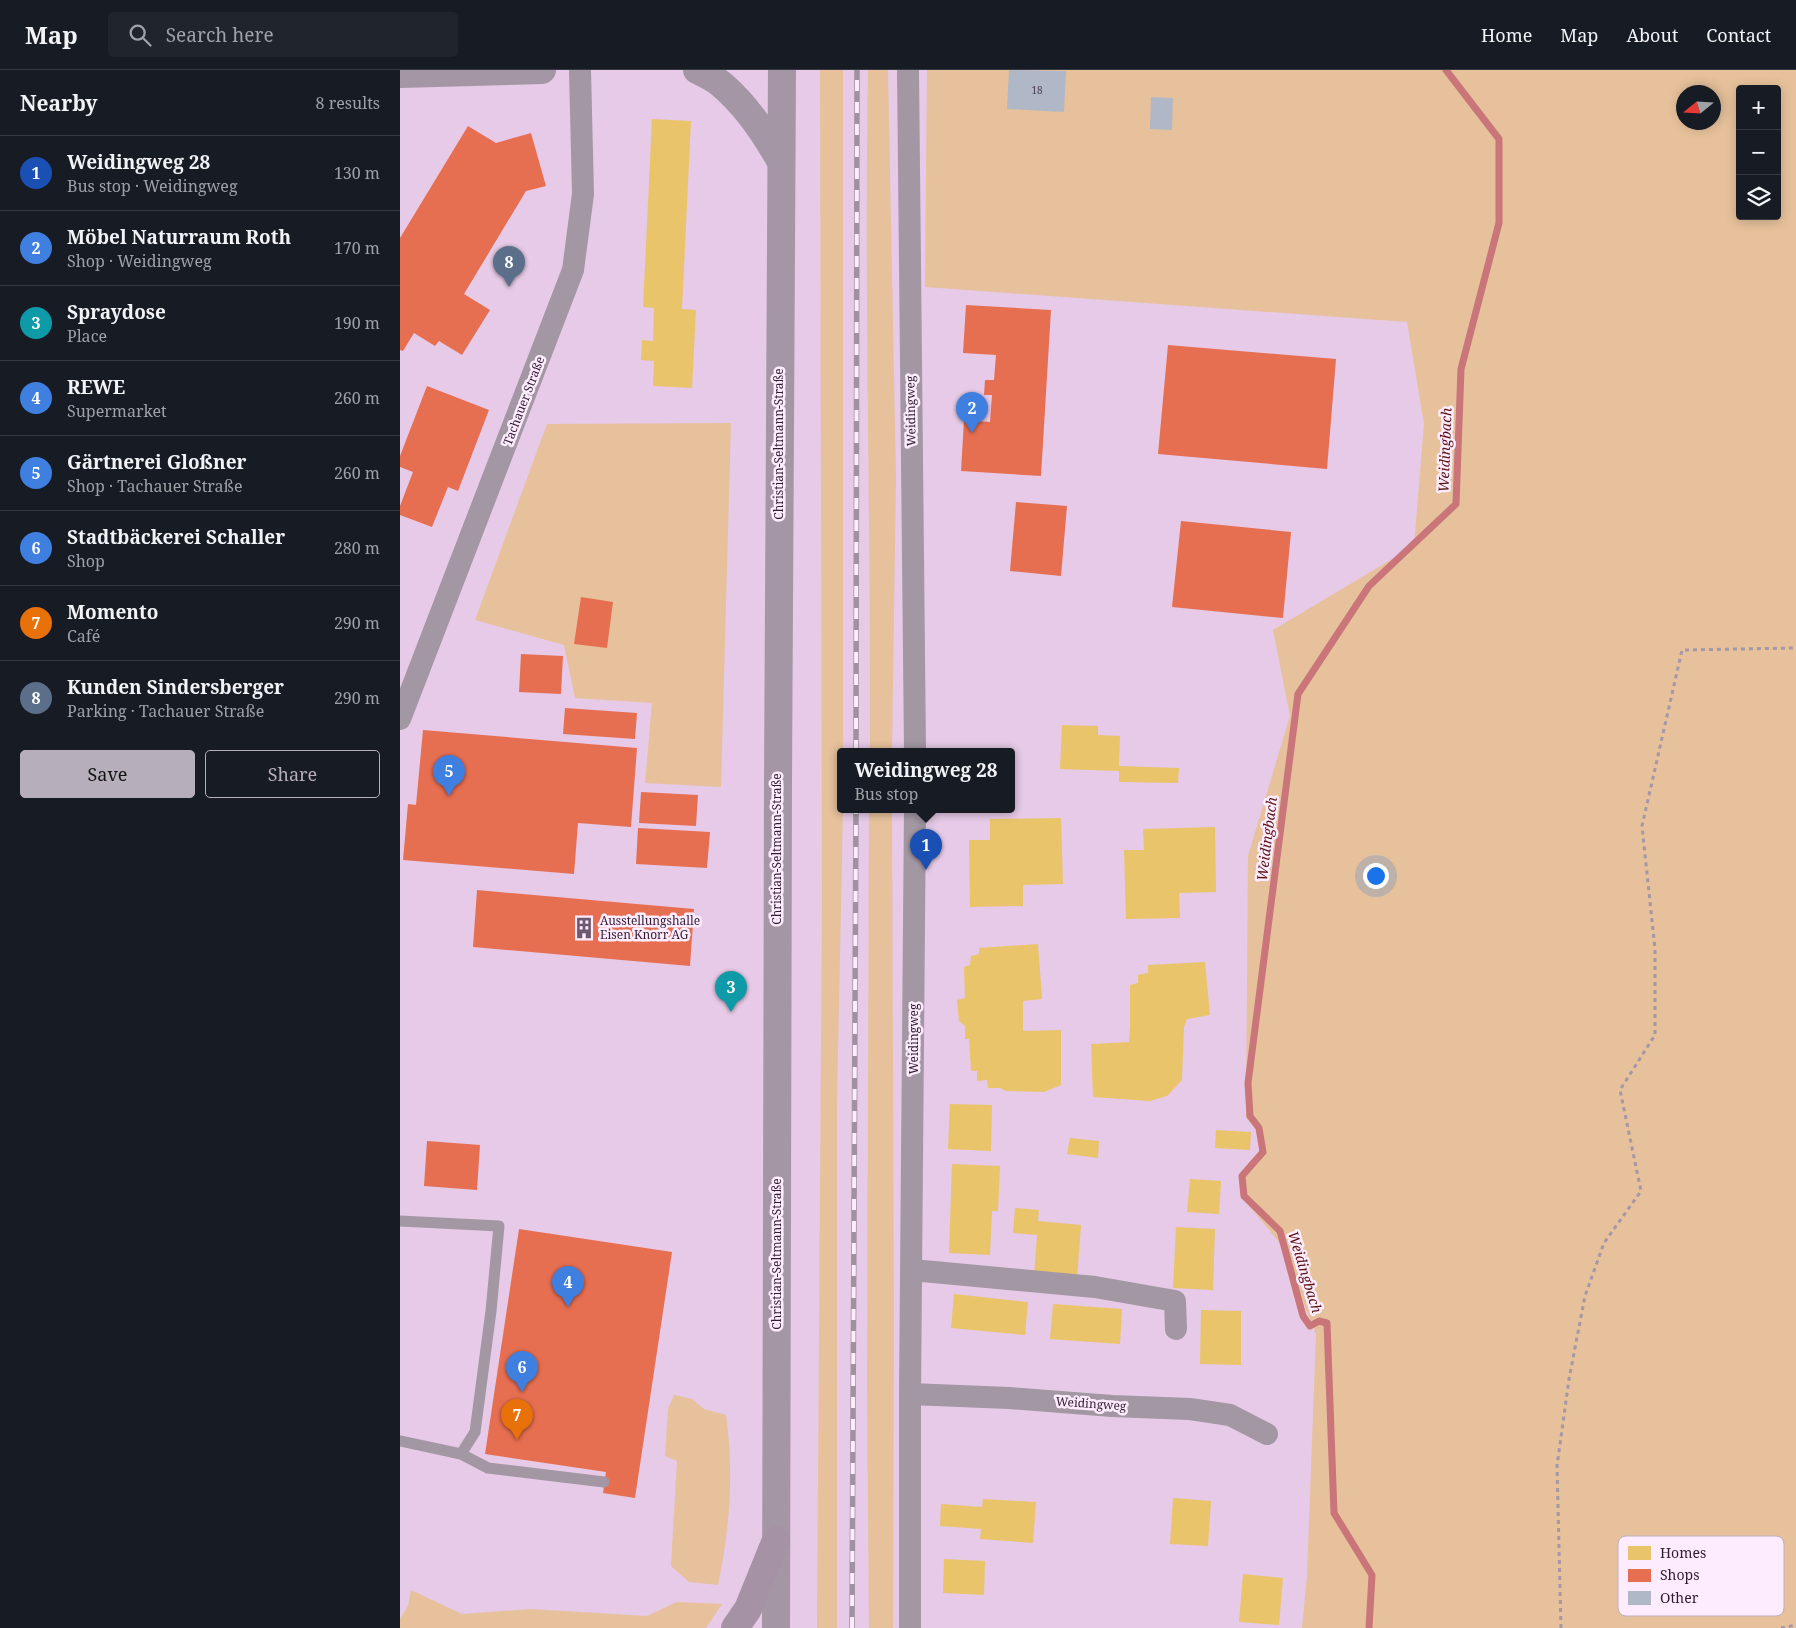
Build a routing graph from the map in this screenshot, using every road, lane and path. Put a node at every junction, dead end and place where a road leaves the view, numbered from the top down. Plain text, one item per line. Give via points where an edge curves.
1 (542, 70) edge
2 (580, 70) edge
3 (697, 70) edge
4 (782, 70) edge
5 (908, 70) edge
6 (401, 74) edge
7 (781, 162) junction
8 (1796, 648) edge
9 (400, 719) edge
10 (915, 748) edge
11 (915, 813) edge
12 (400, 1221) edge
13 (912, 1270) junction
14 (1176, 1330) dead end
15 (910, 1394) junction
16 (1267, 1434) dead end
17 (400, 1440) edge
18 (460, 1454) junction
19 (604, 1482) dead end
20 (776, 1540) junction
21 (1796, 1625) edge
22 (735, 1628) edge
23 (776, 1628) edge
24 (910, 1628) edge
25 (1561, 1628) edge
26 (1781, 1628) edge

1 - 6 main road
2 - 9 street, Tachauer Straße via 583,194 573,270
3 - 7 main road via 719,83 741,104 768,138
4 - 7 main road, Christian-Seltmann-Straße
5 - 10 street, Weidingweg
7 - 20 main road, Christian-Seltmann-Straße
8 - 25 path via 1682,650 1642,826 1655,949 1655,1035 1620,1090 1642,1191 1604,1243 1585,1296 1569,1378 1557,1466
11 - 13 street, Weidingweg
12 - 18 lane via 499,1226 474,1432
13 - 14 street via 1095,1287 1175,1300
13 - 15 street, Weidingweg
15 - 16 street, Weidingweg via 1190,1410 1230,1415
15 - 24 street, Weidingweg
17 - 18 lane
18 - 19 lane via 488,1468
20 - 22 highway via 748,1609
20 - 23 main road, Christian-Seltmann-Straße
21 - 26 path

